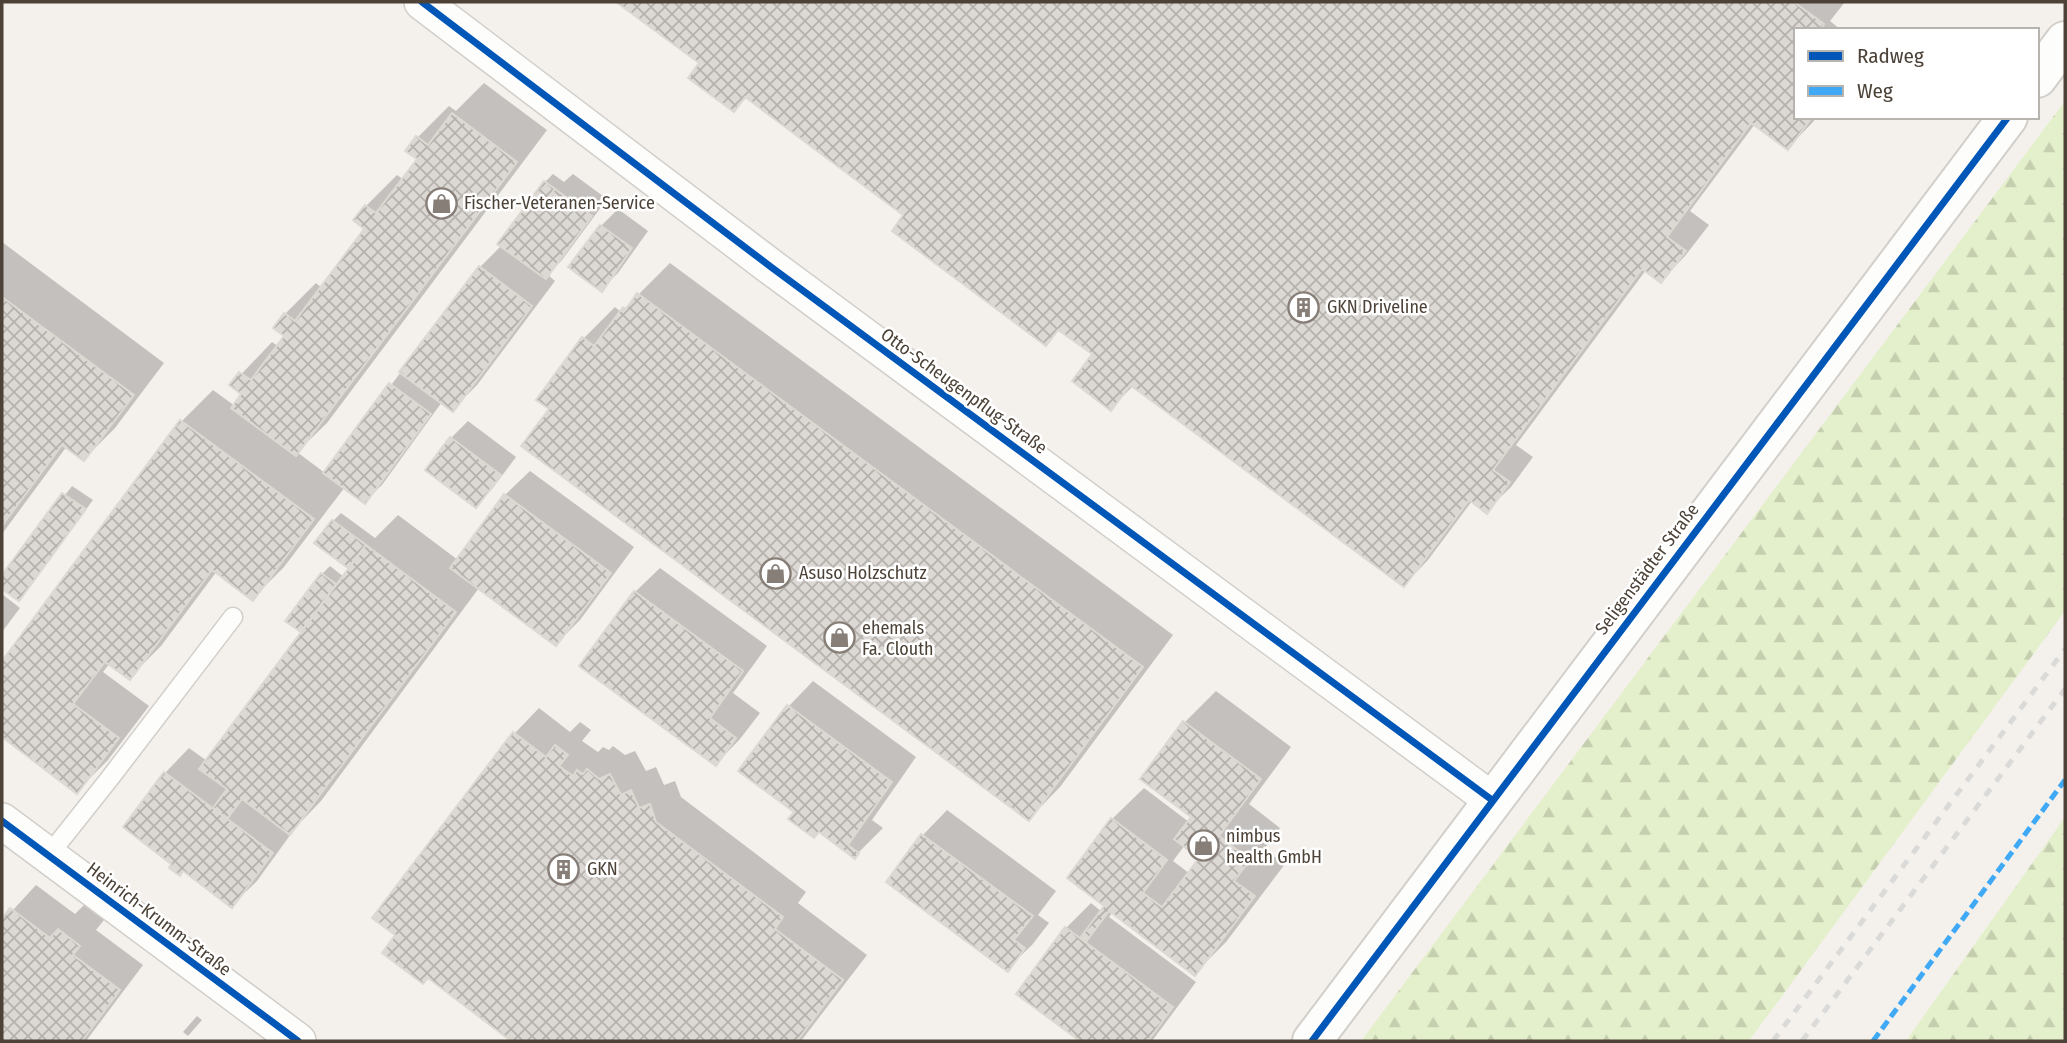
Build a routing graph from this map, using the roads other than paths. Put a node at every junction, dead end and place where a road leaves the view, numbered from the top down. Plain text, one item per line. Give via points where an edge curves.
1 (422, 2) edge
2 (2065, 41) edge
3 (2039, 75) edge
4 (2006, 119) edge
5 (233, 617) dead end
6 (1492, 800) junction
7 (2, 821) edge
8 (48, 856) junction
9 (298, 1041) edge
10 (1312, 1041) edge

1 - 6 street, Otto-Scheugenpflug-Straße via 771,267
2 - 3 street
4 - 6 street, Seligenstädter Straße
5 - 8 lane
6 - 10 street, Seligenstädter Straße
7 - 8 street, Heinrich-Krumm-Straße
8 - 9 street, Heinrich-Krumm-Straße

